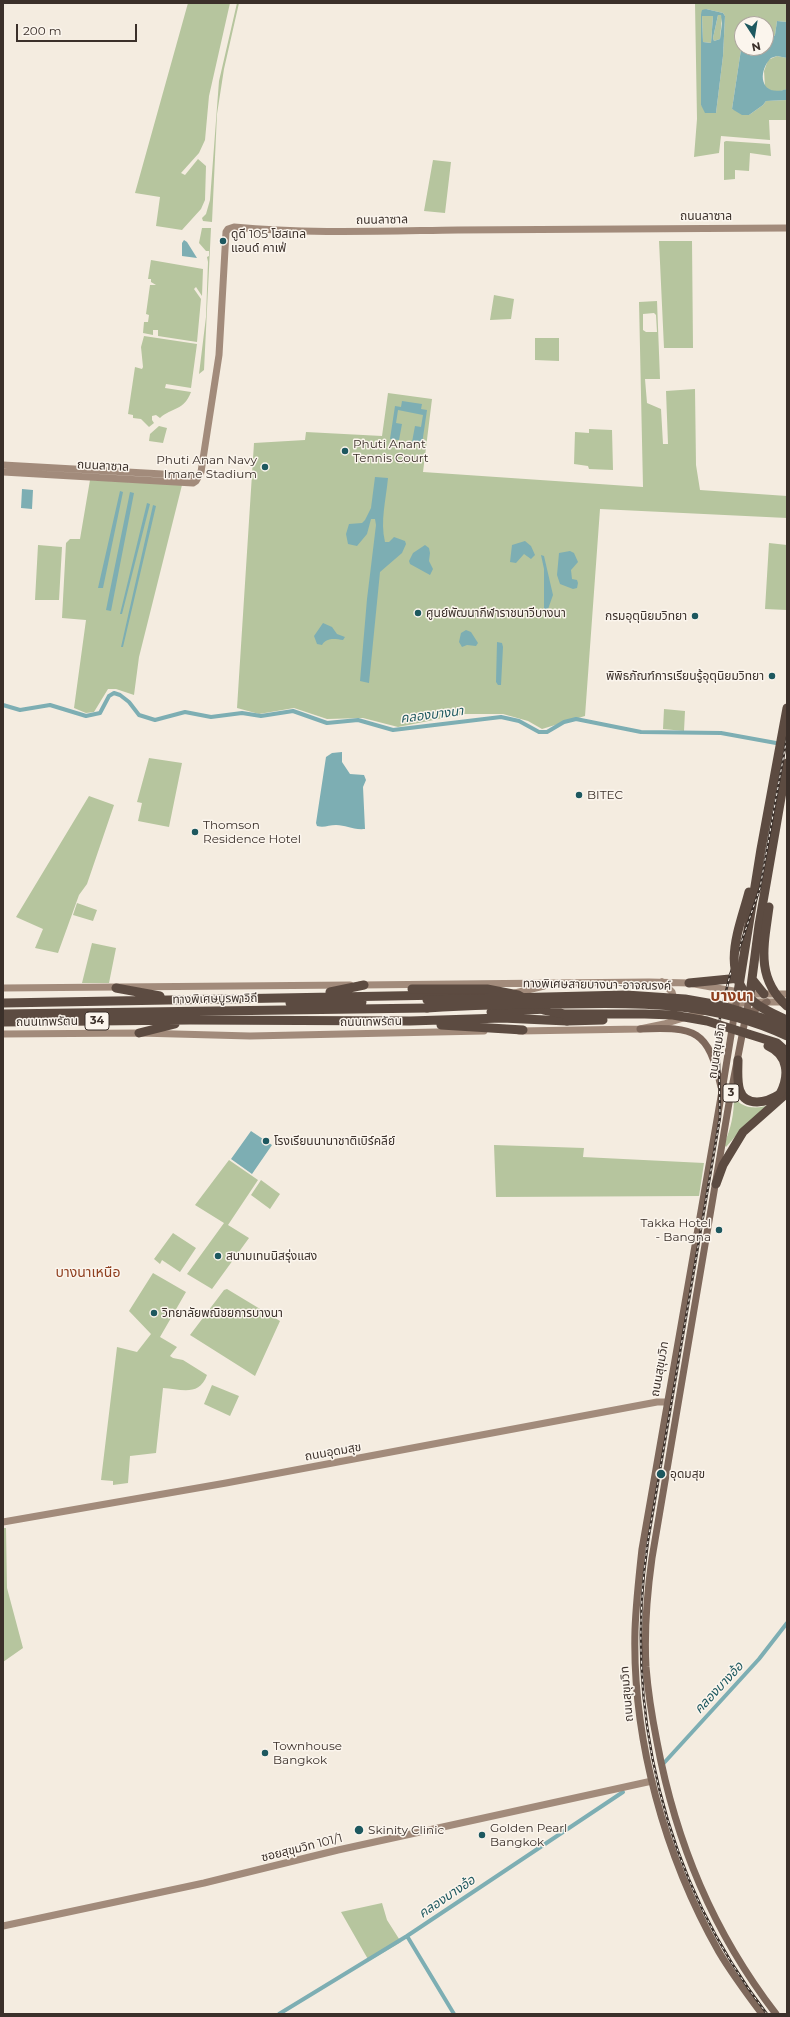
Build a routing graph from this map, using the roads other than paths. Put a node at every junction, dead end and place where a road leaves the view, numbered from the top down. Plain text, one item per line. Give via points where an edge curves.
1 (787, 228) edge
2 (3, 465) edge
3 (39, 470) junction
4 (3, 472) edge
5 (198, 476) junction
6 (160, 477) junction
7 (787, 708) edge
8 (787, 763) edge
9 (761, 849) junction
10 (770, 866) junction
11 (740, 978) junction
12 (752, 979) junction
13 (662, 982) junction
14 (556, 983) junction
15 (689, 983) junction
16 (364, 985) junction
17 (116, 988) junction
18 (3, 990) edge
19 (340, 990) junction
20 (738, 992) junction
21 (515, 993) junction
22 (784, 994) edge
23 (307, 997) junction
24 (750, 998) junction
25 (766, 998) junction
26 (176, 999) junction
27 (3, 1003) edge
28 (785, 1003) edge
29 (427, 1004) junction
30 (737, 1004) junction
31 (3, 1007) edge
32 (3, 1014) edge
33 (747, 1016) junction
34 (370, 1019) junction
35 (190, 1020) junction
36 (787, 1020) edge
37 (410, 1021) junction
38 (3, 1022) edge
39 (664, 1024) junction
40 (787, 1026) edge
41 (640, 1028) junction
42 (787, 1029) edge
43 (524, 1030) junction
44 (139, 1033) junction
45 (4, 1034) edge
46 (787, 1037) edge
47 (787, 1052) edge
48 (738, 1060) junction
49 (722, 1091) junction
50 (783, 1093) edge
51 (787, 1103) edge
52 (732, 1150) junction
53 (715, 1188) junction
54 (688, 1285) junction
55 (698, 1286) junction
56 (666, 1402) junction
57 (677, 1405) junction
58 (3, 1522) edge
59 (664, 1778) junction
60 (652, 1780) junction
61 (3, 1926) edge
62 (732, 1947) junction
63 (719, 1951) junction
64 (762, 2014) edge
65 (776, 2014) edge

1 - 5 main road, ถนนลาซาล via 606,227 329,232 234,227 228,229 219,355 201,472
2 - 3 main road, ถนนลาซาล
3 - 4 main road, ถนนลาซาล
3 - 6 main road, ถนนลาซาล
5 - 6 main road, ถนนลาซาล
5 - 6 main road, ถนนลาซาล via 193,483
7 - 9 highway, ถนนสุขุมวิท / 3
8 - 10 highway, ถนนสุขุมวิท / 3
9 - 11 highway, ถนนสุขุมวิท / 3
9 - 36 highway, bridge via 735,944 736,978 754,1003
10 - 12 highway, ถนนสุขุมวิท / 3
10 - 28 highway, bridge via 769,907 764,941 766,972 773,991
11 - 15 highway
11 - 20 highway, ถนนสุขุมวิท / 3
12 - 24 highway, ถนนสุขุมวิท / 3
12 - 25 highway
13 - 14 main road
13 - 15 main road
13 - 39 main road via 672,992 675,1001 673,1016
14 - 16 main road
14 - 21 main road
15 - 20 main road
16 - 17 main road
16 - 19 highway
17 - 18 main road
17 - 26 highway
19 - 23 highway
19 - 47 highway, bridge via 487,989 518,995 544,1010 564,1014 673,1015 700,1020 754,1034 776,1043
20 - 24 main road
20 - 30 main road, ถนนสุขุมวิท / 3
21 - 23 highway
21 - 40 highway, bridge via 626,992 686,996 760,1014
22 - 25 main road
23 - 26 highway, ถนนเทพรัตน / 34
24 - 25 main road
24 - 30 main road, ถนนเทพรัตน
24 - 33 main road, ถนนสุขุมวิท / 3
25 - 28 main road
25 - 33 main road
26 - 27 highway, ถนนเทพรัตน / 34
29 - 31 highway, ทางพิเศษบูรพาวิถี
29 - 32 highway, ทางพิเศษบูรพาวิถี
29 - 42 highway, ทางพิเศษสายบางนา-อาจณรงค์, bridge via 626,995 685,999 726,1007
29 - 46 highway, ทางพิเศษสายบางนา-อาจณรงค์, bridge via 652,1003 717,1012 758,1024
30 - 39 main road, ถนนเทพรัตน / 34
30 - 49 main road, ถนนสุขุมวิท / 3
33 - 48 main road, ถนนสุขุมวิท / 3
34 - 35 highway, ถนนเทพรัตน / 34
34 - 37 highway
34 - 46 highway, bridge via 625,1006 683,1010 717,1016
35 - 38 highway, ถนนเทพรัตน / 34
35 - 44 highway
37 - 43 highway
37 - 50 highway, bridge via 502,1018 567,1021 664,1019 700,1025 738,1034 778,1051 786,1065 787,1076
39 - 41 main road, ถนนเทพรัตน / 34
41 - 43 main road, ถนนเทพรัตน / 34
41 - 49 main road via 687,1030 699,1036 709,1047
43 - 44 main road, ถนนเทพรัตน / 34 via 250,1036
44 - 45 main road, ถนนเทพรัตน / 34
48 - 50 highway via 738,1083 744,1099 762,1102
48 - 53 main road, ถนนสุขุมวิท / 3
49 - 54 main road, ถนนสุขุมวิท / 3
50 - 52 highway via 777,1104 748,1126
51 - 52 highway via 752,1130
52 - 53 highway via 723,1165
53 - 55 main road, ถนนสุขุมวิท
54 - 55 main road
54 - 56 main road, ถนนสุขุมวิท
55 - 57 main road, ถนนสุขุมวิท
56 - 57 main road
56 - 58 main road, ถนนอุดมสุข
56 - 60 main road, ถนนสุขุมวิท via 642,1549 635,1630 639,1710
57 - 59 main road, ถนนสุขุมวิท via 652,1558 646,1621 648,1692
59 - 60 main road
59 - 62 main road, ถนนสุขุมวิท via 687,1856
60 - 61 main road, ซอยสุขุมวิท 101/1 via 204,1883
60 - 63 main road, ถนนสุขุมวิท via 679,1866
62 - 63 main road
62 - 65 main road, ถนนสุขุมวิท via 744,1970
63 - 64 main road, ถนนสุขุมวิท

